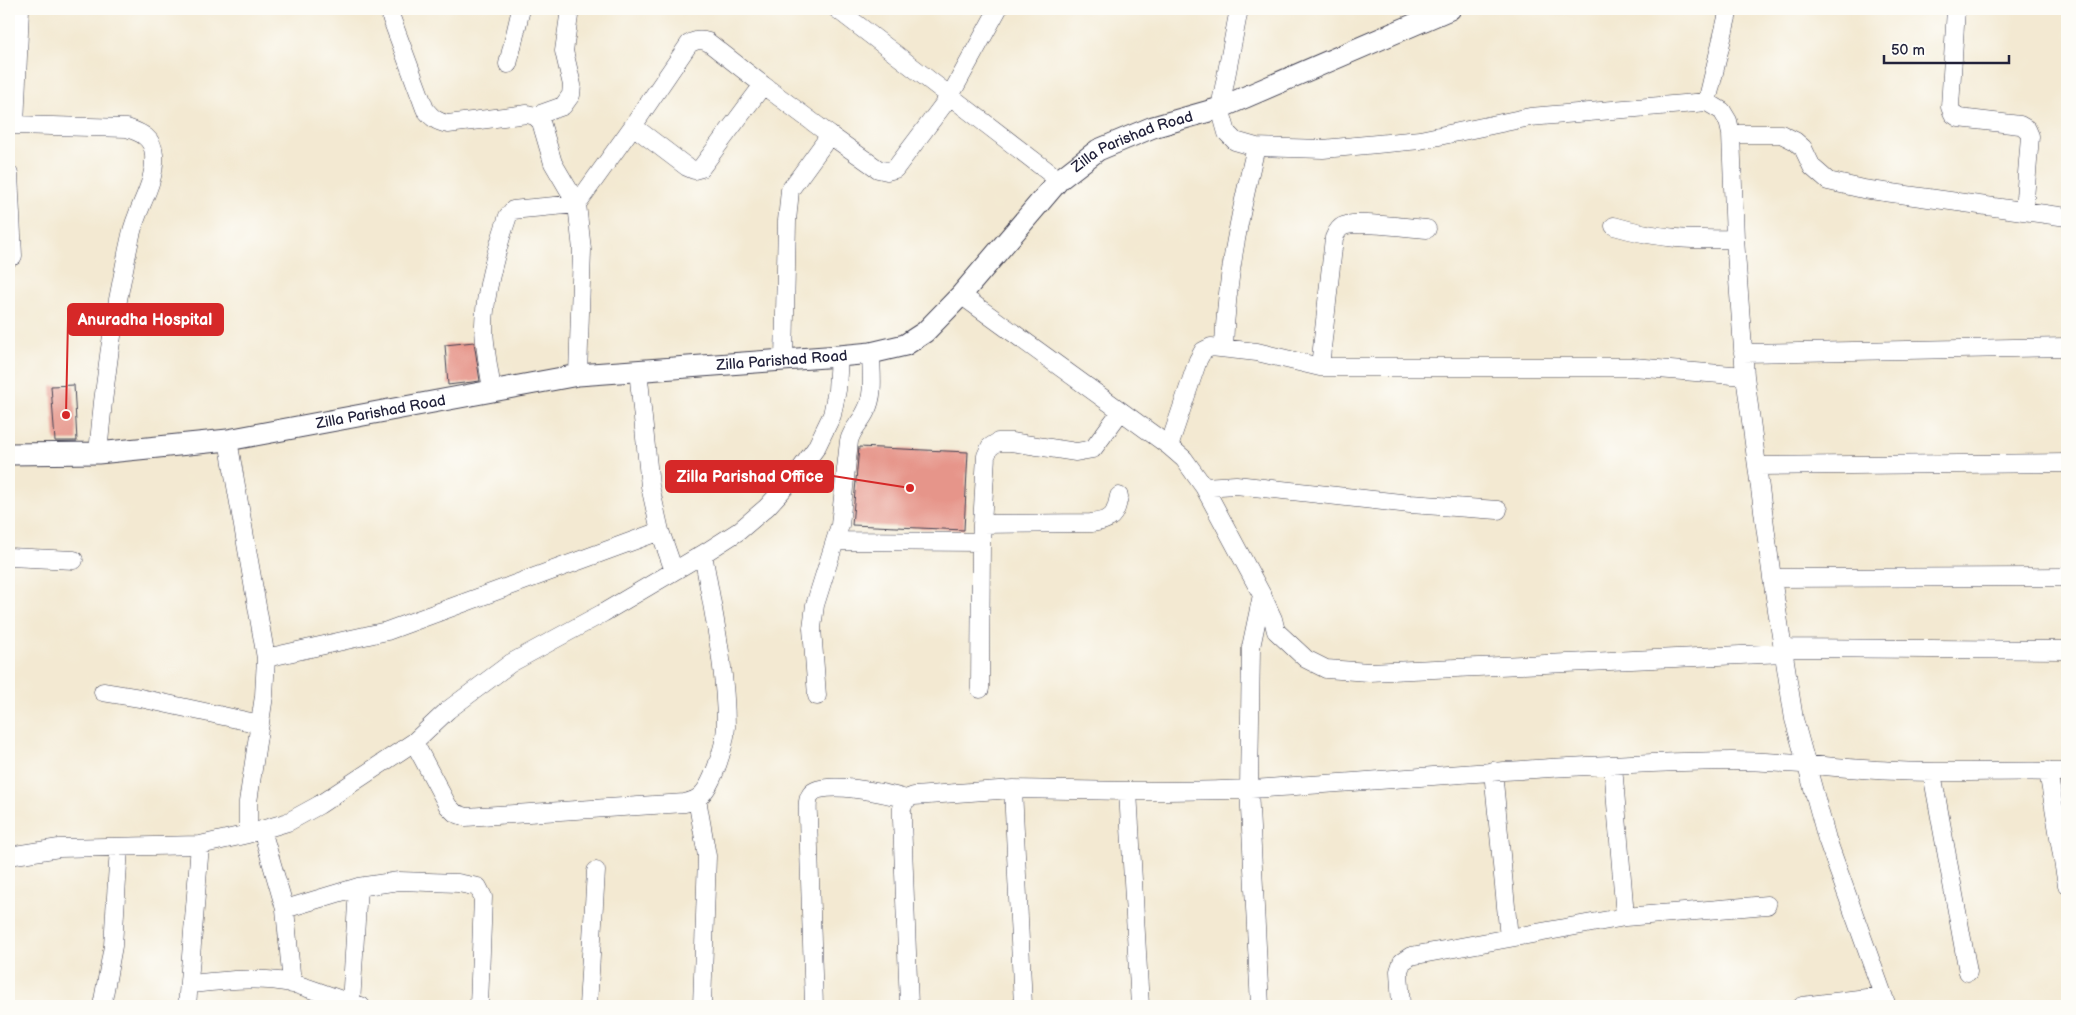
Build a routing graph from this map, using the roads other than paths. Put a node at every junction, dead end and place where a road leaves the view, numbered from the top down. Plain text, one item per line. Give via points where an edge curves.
1 (20, 9) edge
2 (388, 9) edge
3 (521, 9) edge
4 (570, 9) edge
5 (837, 9) edge
6 (998, 9) edge
7 (1239, 9) edge
8 (1450, 9) edge
9 (1729, 9) edge
10 (1956, 9) edge
11 (508, 64) dead end
12 (763, 85) junction
13 (950, 96) junction
14 (1707, 102) junction
15 (1220, 108) junction
16 (535, 116) junction
17 (12, 126) edge
18 (633, 126) junction
19 (1731, 134) junction
20 (830, 135) junction
21 (1256, 147) junction
22 (9, 174) edge
23 (1059, 180) junction
24 (577, 204) junction
25 (2024, 211) junction
26 (2067, 217) edge
27 (1614, 226) dead end
28 (1427, 229) dead end
29 (1735, 239) junction
30 (13, 256) dead end
31 (961, 295) junction
32 (1224, 347) junction
33 (2067, 347) edge
34 (871, 353) junction
35 (1743, 353) junction
36 (839, 356) junction
37 (784, 360) junction
38 (1320, 367) junction
39 (638, 370) junction
40 (578, 374) junction
41 (1745, 376) junction
42 (492, 390) junction
43 (1121, 411) junction
44 (228, 440) junction
45 (1169, 446) junction
46 (98, 453) junction
47 (9, 454) edge
48 (2067, 463) edge
49 (1758, 466) junction
50 (1204, 487) junction
51 (1118, 496) dead end
52 (1498, 510) dead end
53 (660, 531) junction
54 (981, 533) junction
55 (836, 541) junction
56 (703, 554) junction
57 (9, 558) edge
58 (74, 560) dead end
59 (674, 571) junction
60 (2067, 577) edge
61 (1772, 578) junction
62 (1262, 595) junction
63 (1783, 648) junction
64 (2067, 650) edge
65 (266, 658) junction
66 (980, 689) dead end
67 (103, 692) dead end
68 (817, 696) dead end
69 (260, 724) junction
70 (414, 742) junction
71 (1805, 763) junction
72 (1613, 764) junction
73 (1493, 771) junction
74 (2048, 771) junction
75 (2067, 772) edge
76 (1932, 773) junction
77 (1013, 789) junction
78 (1249, 789) junction
79 (1128, 791) junction
80 (697, 799) junction
81 (906, 799) junction
82 (255, 832) junction
83 (200, 845) junction
84 (119, 847) junction
85 (9, 856) edge
86 (596, 871) dead end
87 (2067, 885) edge
88 (358, 888) junction
89 (1767, 905) dead end
90 (285, 909) junction
91 (1625, 917) junction
92 (1509, 938) junction
93 (1968, 972) dead end
94 (190, 984) junction
95 (292, 984) junction
96 (1885, 1001) edge
97 (356, 1005) edge
98 (102, 1006) edge
99 (187, 1006) edge
100 (479, 1006) edge
101 (588, 1006) edge
102 (702, 1006) edge
103 (814, 1006) edge
104 (909, 1006) edge
105 (1022, 1006) edge
106 (1140, 1006) edge
107 (1260, 1006) edge
108 (1401, 1006) edge
109 (1802, 1006) edge

1 - 17 street
2 - 16 street via 431,118 448,124 527,114
3 - 11 street
4 - 16 street via 564,51 572,85 571,95 564,106
5 - 13 street
6 - 13 street
7 - 15 street
8 - 15 main road, Zilla Parishad Road
9 - 14 street
10 - 25 street via 1950,107 1959,118 2020,124 2027,129 2030,136
12 - 18 street via 701,168 687,167
12 - 18 street via 708,42 702,39 694,41
12 - 20 street
13 - 20 street via 895,169 878,169
13 - 23 street
14 - 19 street via 1722,111
14 - 21 street via 1530,117 1420,140 1323,149
15 - 21 street via 1227,133 1235,141
15 - 23 main road, Zilla Parishad Road via 1154,128 1098,150
16 - 24 street via 541,122 553,163
17 - 46 street via 127,128 141,132 150,140 154,153 154,168 132,229 109,344
18 - 24 street
19 - 25 street via 1781,134 1802,148 1812,167 1828,181 1863,189
19 - 29 street
20 - 37 street via 790,190
21 - 32 street via 1240,214 1225,310
22 - 30 street
23 - 31 main road, Zilla Parishad Road
24 - 40 street via 582,250
24 - 42 street via 513,210 508,216 488,294 484,324
25 - 26 street
27 - 29 street via 1665,238
28 - 38 street via 1361,224 1337,230
29 - 35 street
31 - 34 main road, Zilla Parishad Road via 925,332 905,345
31 - 43 street
32 - 38 street
32 - 45 street via 1203,351 1198,360
33 - 35 street
34 - 36 main road, Zilla Parishad Road
34 - 55 street via 871,401 848,441
35 - 41 street
36 - 37 main road, Zilla Parishad Road
36 - 56 street via 832,415 816,448 767,507 739,531
37 - 39 main road, Zilla Parishad Road
38 - 41 street via 1633,367
39 - 40 main road, Zilla Parishad Road
39 - 53 street via 650,486
40 - 42 main road, Zilla Parishad Road
41 - 49 street
42 - 44 main road, Zilla Parishad Road
43 - 45 street
43 - 54 street via 1093,449 1076,452 1011,442 998,442 990,447 986,456
44 - 46 main road, Zilla Parishad Road
44 - 65 street
45 - 50 street via 1184,459
46 - 47 main road, Zilla Parishad Road
48 - 49 street
49 - 61 street
50 - 52 street via 1236,485
50 - 62 street
51 - 54 street via 1116,513 1106,521
53 - 59 street
53 - 65 street via 387,631
54 - 55 street
54 - 66 street
55 - 68 street via 815,605 812,628
56 - 59 street
56 - 80 street via 721,664 726,728 722,753 709,783
57 - 58 street
59 - 70 street via 511,662 448,710
60 - 61 street
61 - 63 street
62 - 63 street via 1276,631 1306,660 1326,669 1369,672
62 - 78 street via 1252,647
63 - 64 street
63 - 71 street via 1794,719
65 - 69 street
67 - 69 street
69 - 82 street via 248,802
70 - 80 street via 448,806 466,818 685,803
70 - 82 street via 319,805 288,822
71 - 72 street
71 - 76 street
71 - 96 street via 1827,839
72 - 73 street
72 - 91 street
73 - 78 street
73 - 92 street
74 - 75 street
74 - 76 street
74 - 87 street
76 - 93 street
77 - 79 street
77 - 81 street
77 - 105 street
78 - 79 street
78 - 107 street
79 - 106 street
80 - 102 street via 707,856
81 - 103 street via 883,793 830,788 818,789 811,794 808,817
81 - 104 street via 902,808
82 - 83 street
82 - 90 street
83 - 84 street
83 - 94 street
84 - 85 street via 59,848
84 - 98 street via 113,946
86 - 101 street
88 - 90 street
88 - 97 street
88 - 100 street via 399,881 478,887 483,896
89 - 91 street
90 - 95 street
91 - 92 street
92 - 108 street via 1411,956 1402,962 1399,972
94 - 95 street via 249,980
94 - 99 street
95 - 97 street
96 - 109 street

